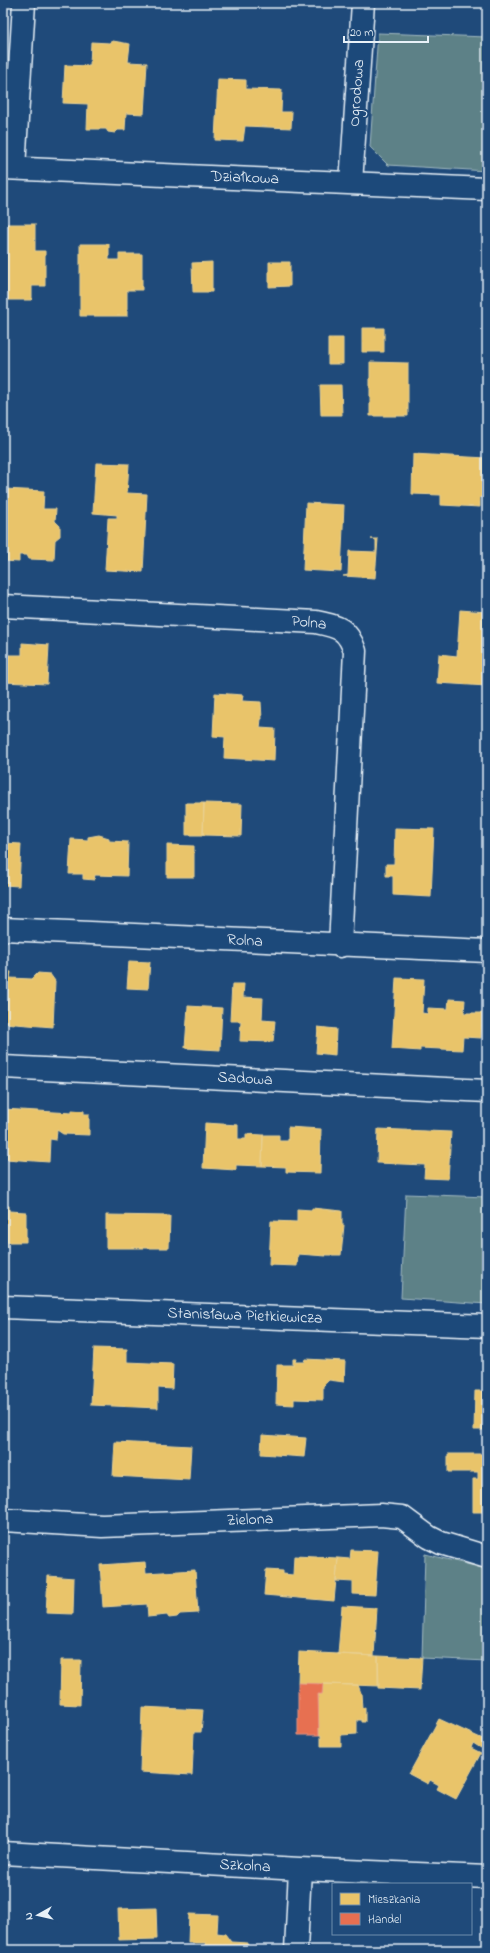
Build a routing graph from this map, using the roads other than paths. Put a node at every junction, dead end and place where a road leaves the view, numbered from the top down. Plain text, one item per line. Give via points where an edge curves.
1 (24, 3) edge
2 (363, 3) edge
3 (8, 168) edge
4 (351, 183) junction
5 (487, 189) edge
6 (3, 606) edge
7 (3, 929) edge
8 (340, 946) junction
9 (487, 951) edge
10 (3, 1067) edge
11 (487, 1091) edge
12 (3, 1308) edge
13 (487, 1326) edge
14 (3, 1520) edge
15 (487, 1557) edge
16 (3, 1853) edge
17 (300, 1869) junction
18 (487, 1877) edge
19 (296, 1950) edge

1 - 3 street
2 - 4 street, Ogrodowa
3 - 4 street, Działkowa
4 - 5 street, Działkowa
6 - 8 street, Polna via 316,622 340,627 350,638 355,651
7 - 8 street, Rolna
8 - 9 street, Rolna
10 - 11 street, Sadowa
12 - 13 street, Stanisława Pietkiewicza
14 - 15 street, Zielona via 102,1526 381,1514 402,1517 441,1543
16 - 17 street, Szkolna
17 - 18 street, Szkolna
17 - 19 street

